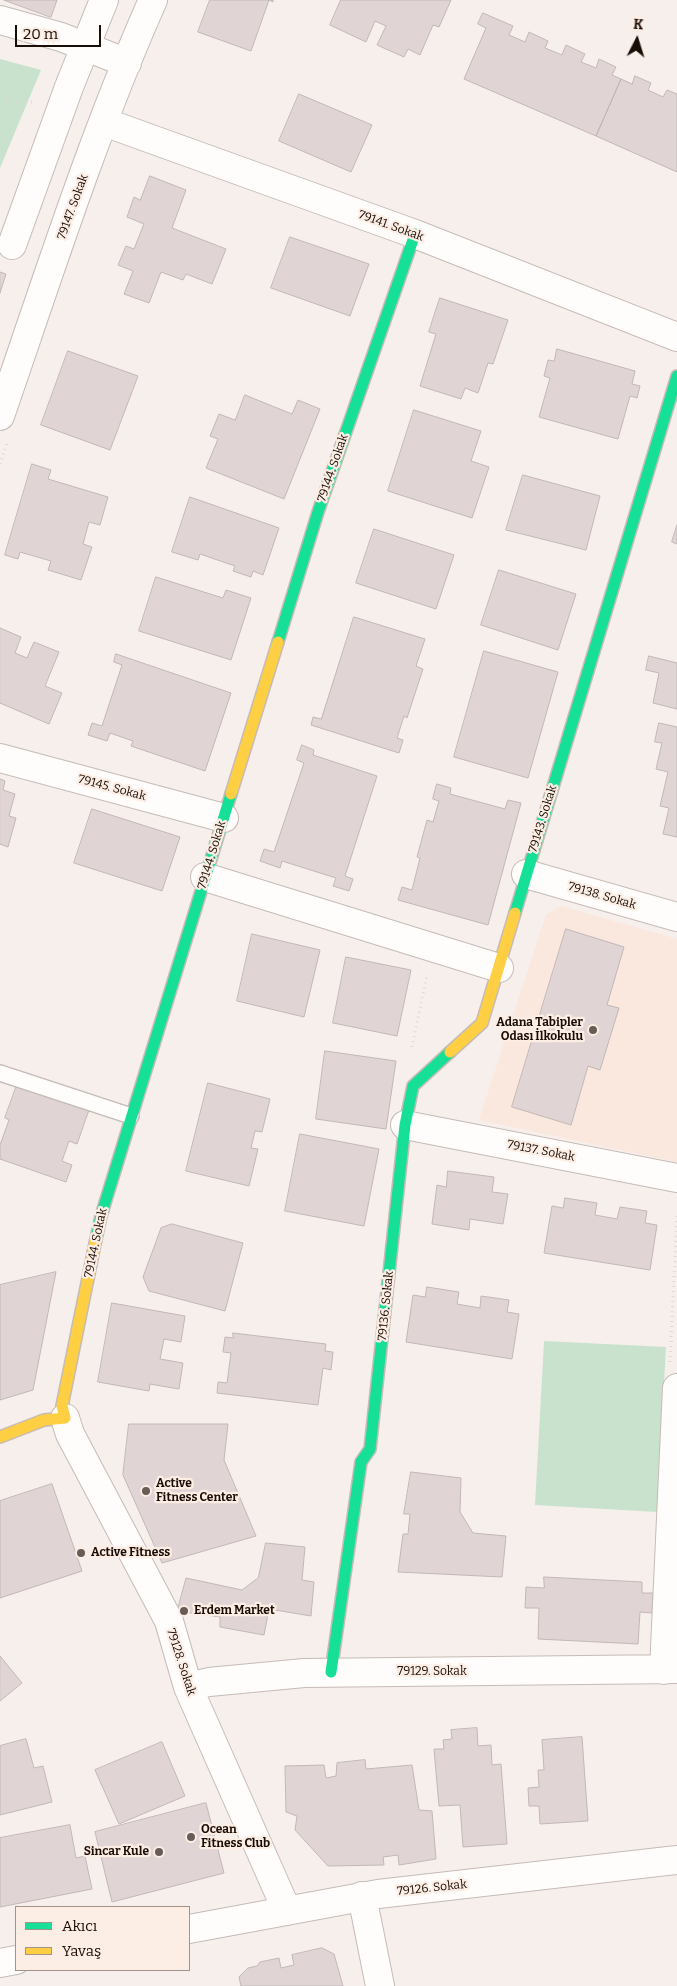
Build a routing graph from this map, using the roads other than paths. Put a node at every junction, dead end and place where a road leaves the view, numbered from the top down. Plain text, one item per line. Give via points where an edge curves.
1 (104, 0) edge
2 (153, 0) edge
3 (0, 20) edge
4 (86, 46) junction
5 (127, 63) junction
6 (104, 122) junction
7 (414, 234) junction
8 (6, 243) edge
9 (53, 260) junction
10 (677, 337) edge
11 (677, 376) edge
12 (0, 416) edge
13 (0, 758) edge
14 (224, 818) junction
15 (526, 874) junction
16 (205, 877) junction
17 (677, 917) edge
18 (499, 968) junction
19 (0, 1073) edge
20 (131, 1116) junction
21 (405, 1125) junction
22 (677, 1178) edge
23 (677, 1388) edge
24 (65, 1418) junction
25 (0, 1437) edge
26 (671, 1670) edge
27 (331, 1672) junction
28 (188, 1687) junction
29 (677, 1860) edge
30 (362, 1896) junction
31 (286, 1911) junction
32 (190, 1929) edge
33 (15, 1960) edge
34 (0, 1963) edge
35 (380, 1986) edge

1 - 4 street
2 - 5 street, 79147. Sokak
3 - 4 street
4 - 5 street
4 - 8 street
5 - 6 street, 79147. Sokak
6 - 7 street, 79141. Sokak
6 - 9 street, 79147. Sokak
7 - 10 street, 79141. Sokak
7 - 14 street, 79144. Sokak via 318,512
8 - 9 street
9 - 12 street, 79147. Sokak
11 - 15 street, 79143. Sokak
13 - 14 street, 79145. Sokak
14 - 16 street, 79144. Sokak
15 - 17 street, 79138. Sokak
15 - 18 street, 79143. Sokak
16 - 18 street
16 - 20 street, 79144. Sokak
18 - 21 street, 79136. Sokak via 482,1023 413,1086
19 - 20 lane
20 - 24 street, 79144. Sokak via 101,1216 62,1406
21 - 22 street, 79137. Sokak
21 - 27 street, 79136. Sokak via 370,1449 361,1462
23 - 26 street
24 - 25 street via 44,1420
24 - 28 street, 79128. Sokak via 70,1434 168,1621
26 - 27 street, 79129. Sokak
27 - 28 street, 79129. Sokak via 209,1682
28 - 31 street, 79128. Sokak
29 - 30 street, 79126. Sokak
30 - 31 street, 79126. Sokak
30 - 35 street
31 - 32 street, 79126. Sokak
33 - 34 street

